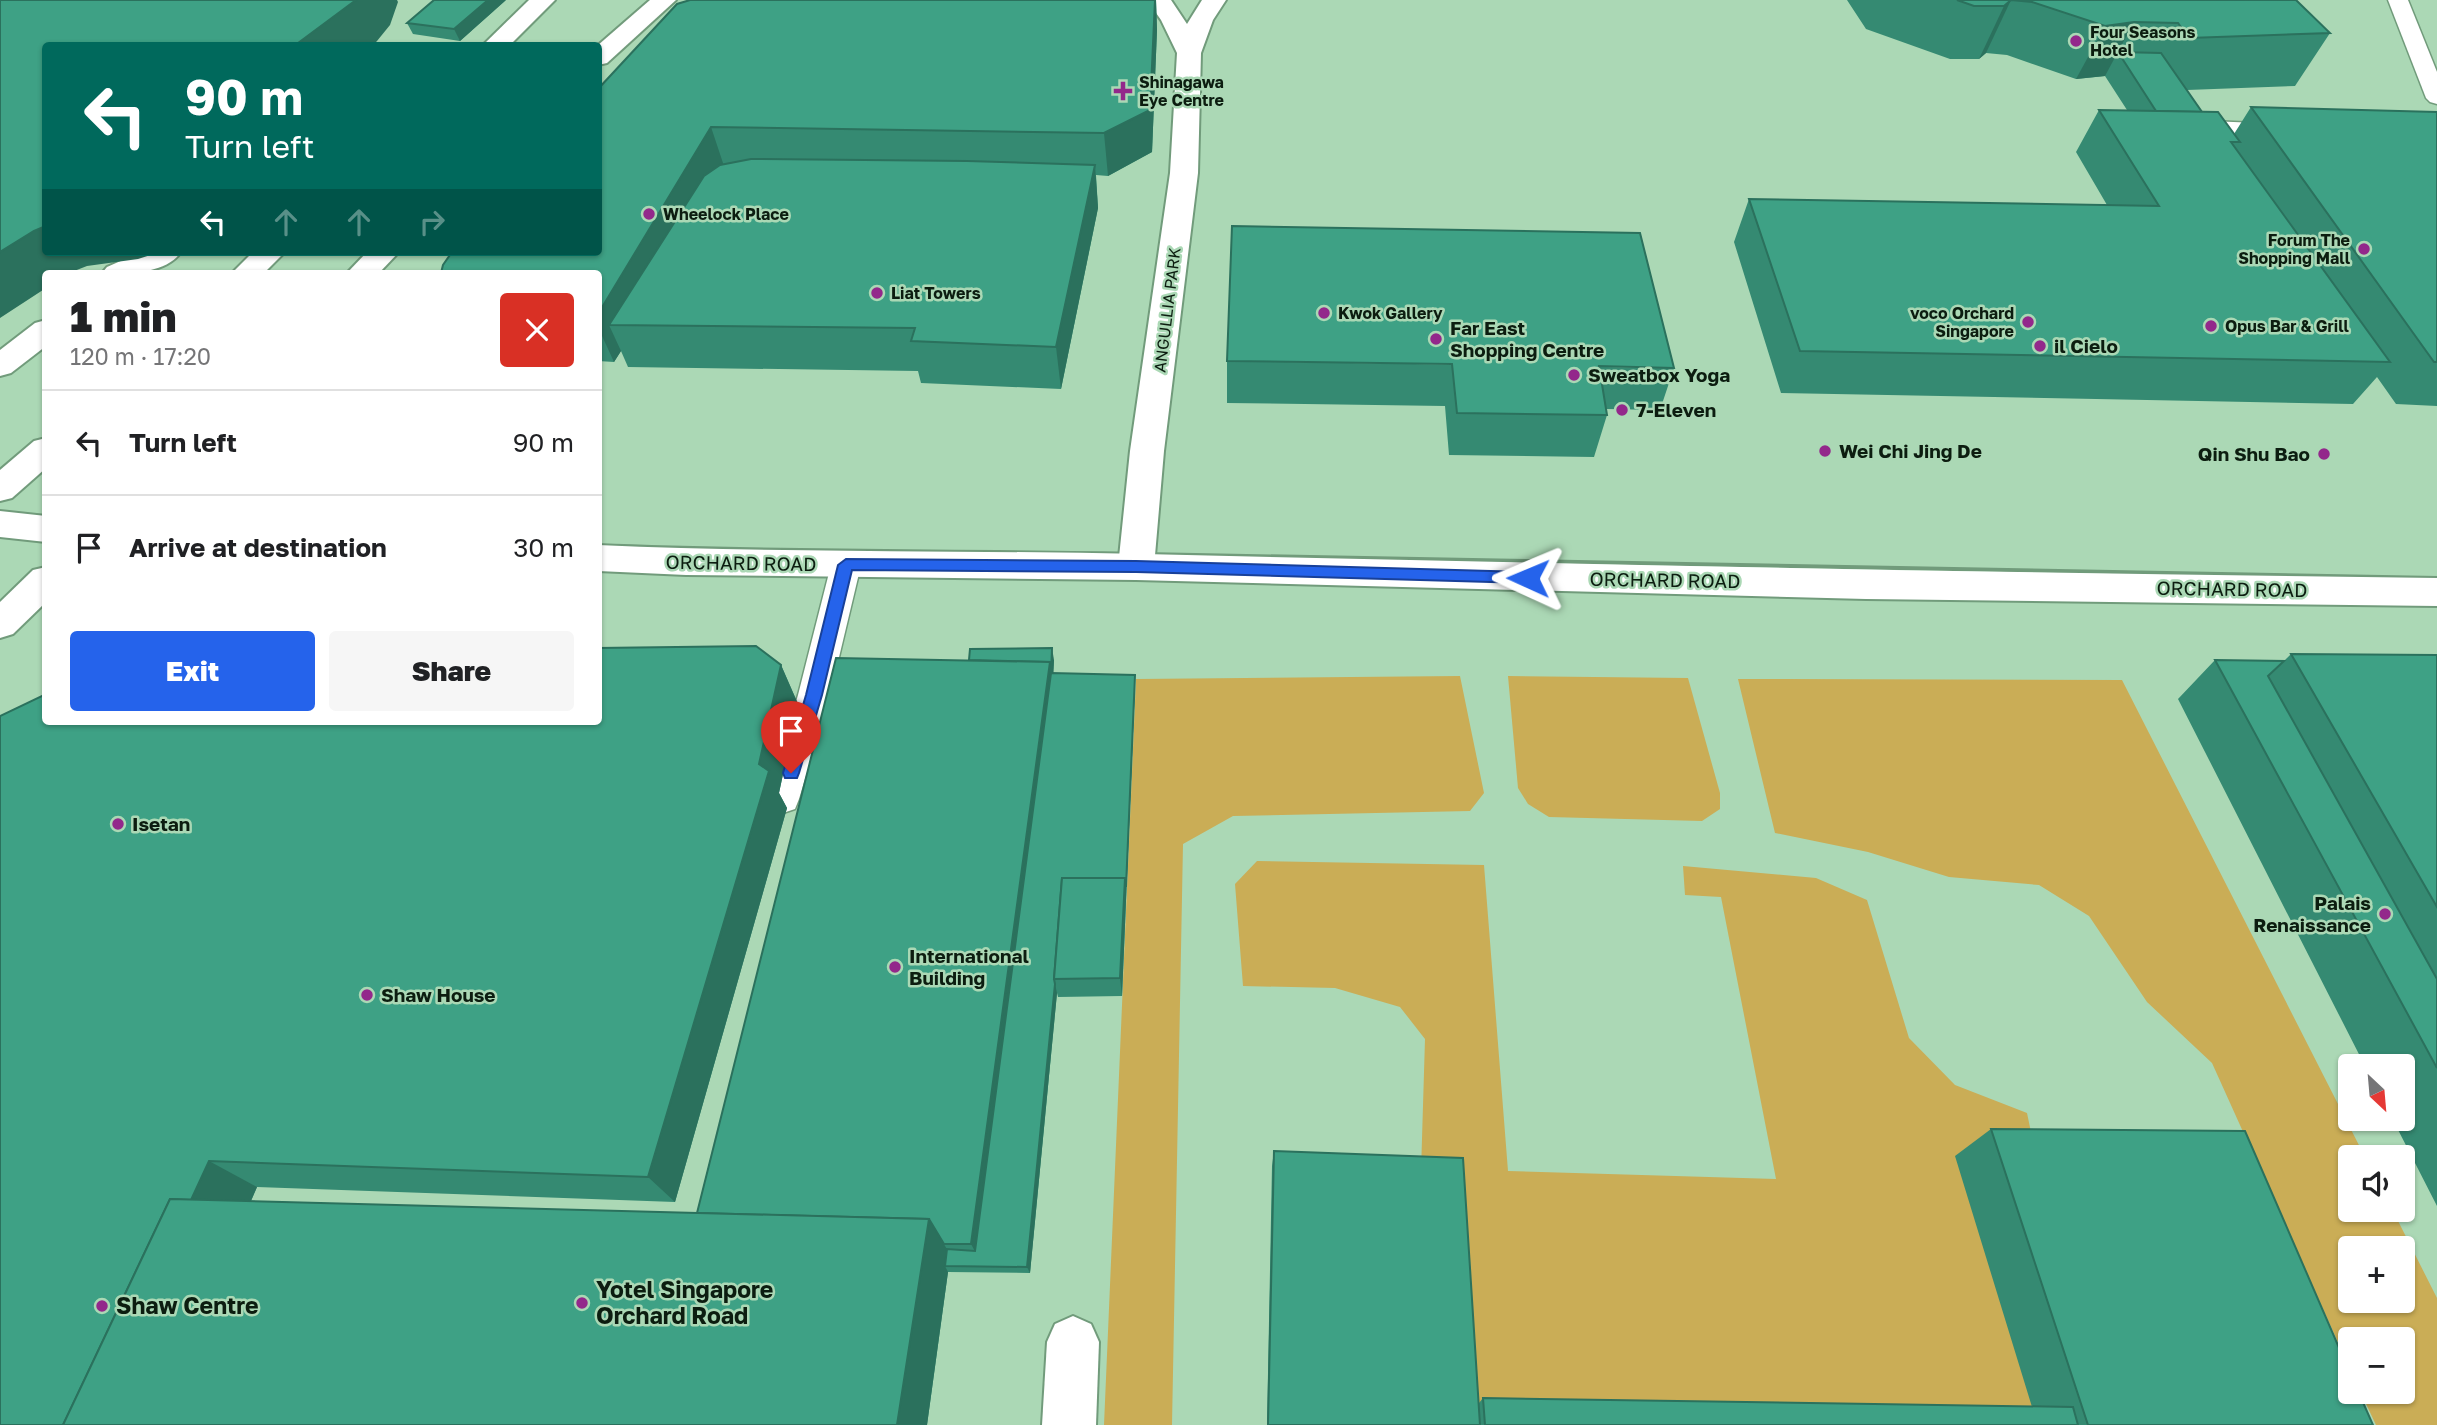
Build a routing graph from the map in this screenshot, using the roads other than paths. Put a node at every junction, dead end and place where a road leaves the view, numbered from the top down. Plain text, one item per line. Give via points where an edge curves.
1 (543, 0) edge
2 (664, 0) edge
3 (1159, 0) edge
4 (1214, 0) edge
5 (2398, 0) edge
6 (498, 42) edge
7 (1189, 53) junction
8 (602, 54) edge
9 (2437, 98) edge
10 (2181, 126) edge
11 (2302, 132) edge
12 (157, 256) edge
13 (266, 256) edge
14 (380, 256) edge
15 (124, 270) edge
16 (250, 270) edge
17 (365, 270) edge
18 (42, 333) edge
19 (0, 366) edge
20 (42, 452) edge
21 (0, 489) edge
22 (0, 524) edge
23 (42, 529) edge
24 (602, 558) edge
25 (846, 565) junction
26 (1136, 567) junction
27 (42, 584) edge
28 (2437, 592) edge
29 (0, 624) edge
30 (783, 799) dead end
31 (1073, 1342) dead end
32 (1069, 1425) edge

1 - 6 main road
2 - 8 main road
3 - 7 main road, ANGULLIA PARK
4 - 7 main road, ANGULLIA PARK
5 - 9 lane
7 - 26 main road, ANGULLIA PARK via 1184,173
10 - 11 lane
12 - 15 main road
13 - 16 main road
14 - 17 main road
18 - 19 main road
20 - 21 main road
22 - 23 main road
24 - 25 main road, ORCHARD ROAD
25 - 26 main road, ORCHARD ROAD
25 - 30 lane
26 - 28 main road, ORCHARD ROAD
27 - 29 main road
31 - 32 main road

